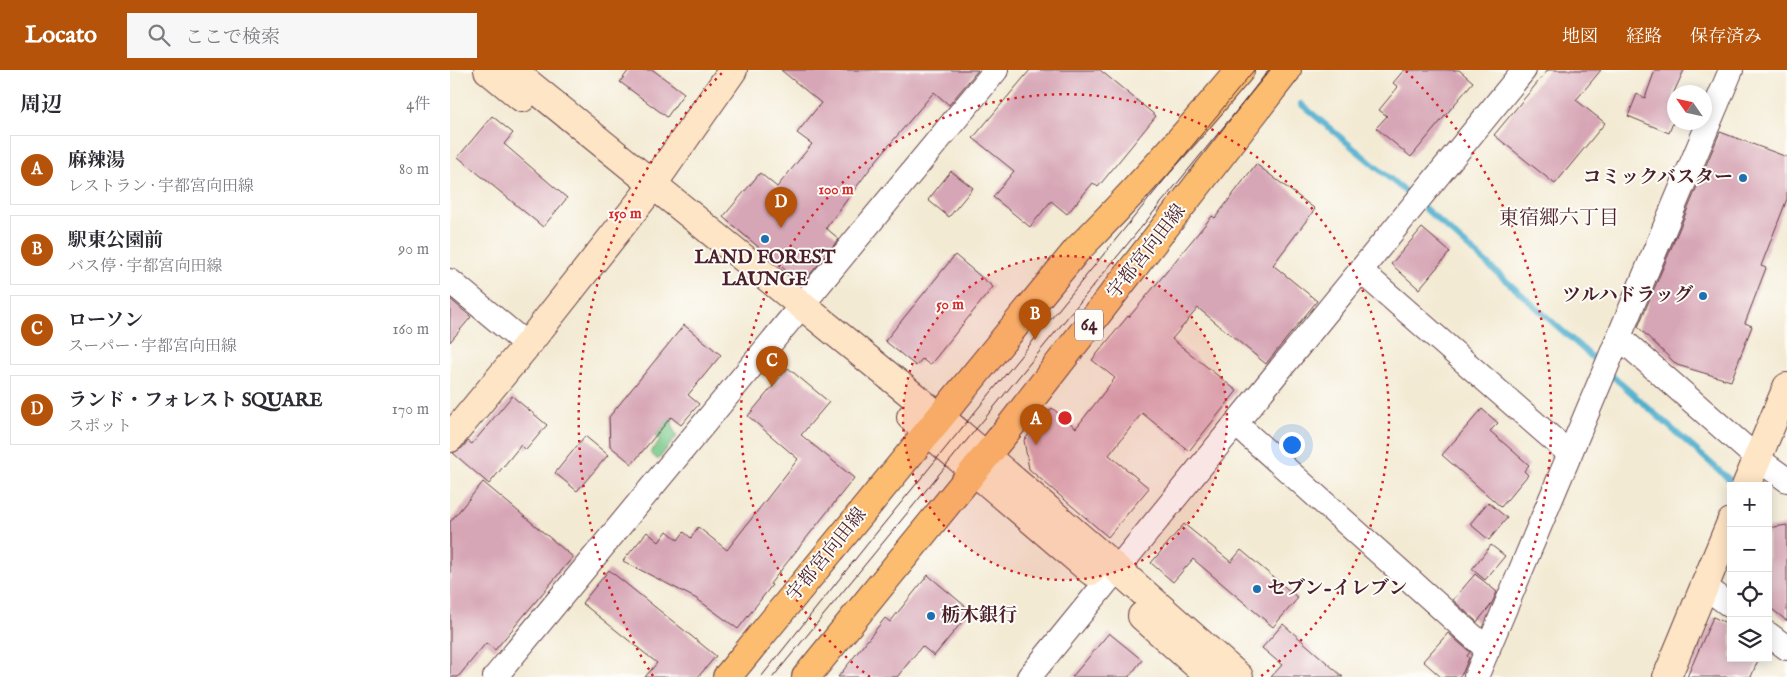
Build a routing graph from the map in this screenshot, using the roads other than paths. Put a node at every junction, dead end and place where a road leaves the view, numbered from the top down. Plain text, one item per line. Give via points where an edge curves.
1 (488, 70) edge
2 (512, 70) edge
3 (733, 70) edge
4 (996, 70) edge
5 (1219, 70) edge
6 (1240, 70) edge
7 (1287, 70) edge
8 (1306, 70) edge
9 (1524, 70) edge
10 (1731, 70) edge
11 (648, 191) junction
12 (1192, 193) junction
13 (1077, 250) junction
14 (1360, 271) junction
15 (450, 282) edge
16 (797, 312) junction
17 (1619, 337) junction
18 (528, 345) junction
19 (1787, 387) edge
20 (1236, 424) junction
21 (934, 425) junction
22 (450, 438) edge
23 (1570, 454) junction
24 (1758, 459) junction
25 (980, 463) junction
26 (1787, 480) edge
27 (1748, 482) edge
28 (1729, 527) edge
29 (1112, 577) junction
30 (1704, 586) junction
31 (1727, 603) edge
32 (1772, 637) edge
33 (1787, 648) edge
34 (1488, 650) junction
35 (495, 677) edge
36 (727, 677) edge
37 (806, 677) edge
38 (1029, 677) edge
39 (1210, 677) edge
40 (1239, 677) edge
41 (1476, 677) edge
42 (1667, 677) edge

1 - 11 street
2 - 11 street
3 - 11 street
4 - 16 street
5 - 13 main road via 1102,214
6 - 13 main road, 宇都宮向田線 via 1193,126
7 - 12 main road, 宇都宮向田線 / 64
8 - 12 main road via 1212,184 1203,191
9 - 14 street
10 - 17 street
11 - 16 street
11 - 18 street
12 - 25 main road, 宇都宮向田線 / 64
13 - 21 main road, 宇都宮向田線
14 - 20 street
14 - 23 street
15 - 18 street
16 - 21 street via 893,400
16 - 35 street
17 - 23 street
17 - 24 street
18 - 22 street
19 - 24 street
20 - 29 street
20 - 34 street
21 - 25 street
21 - 36 main road, 宇都宮向田線
23 - 34 street
24 - 26 street
24 - 27 street
25 - 29 street
25 - 37 main road, 宇都宮向田線 / 64
28 - 30 street
29 - 38 street
29 - 39 street
29 - 40 street
30 - 31 street
30 - 42 street
32 - 33 street
34 - 41 street

